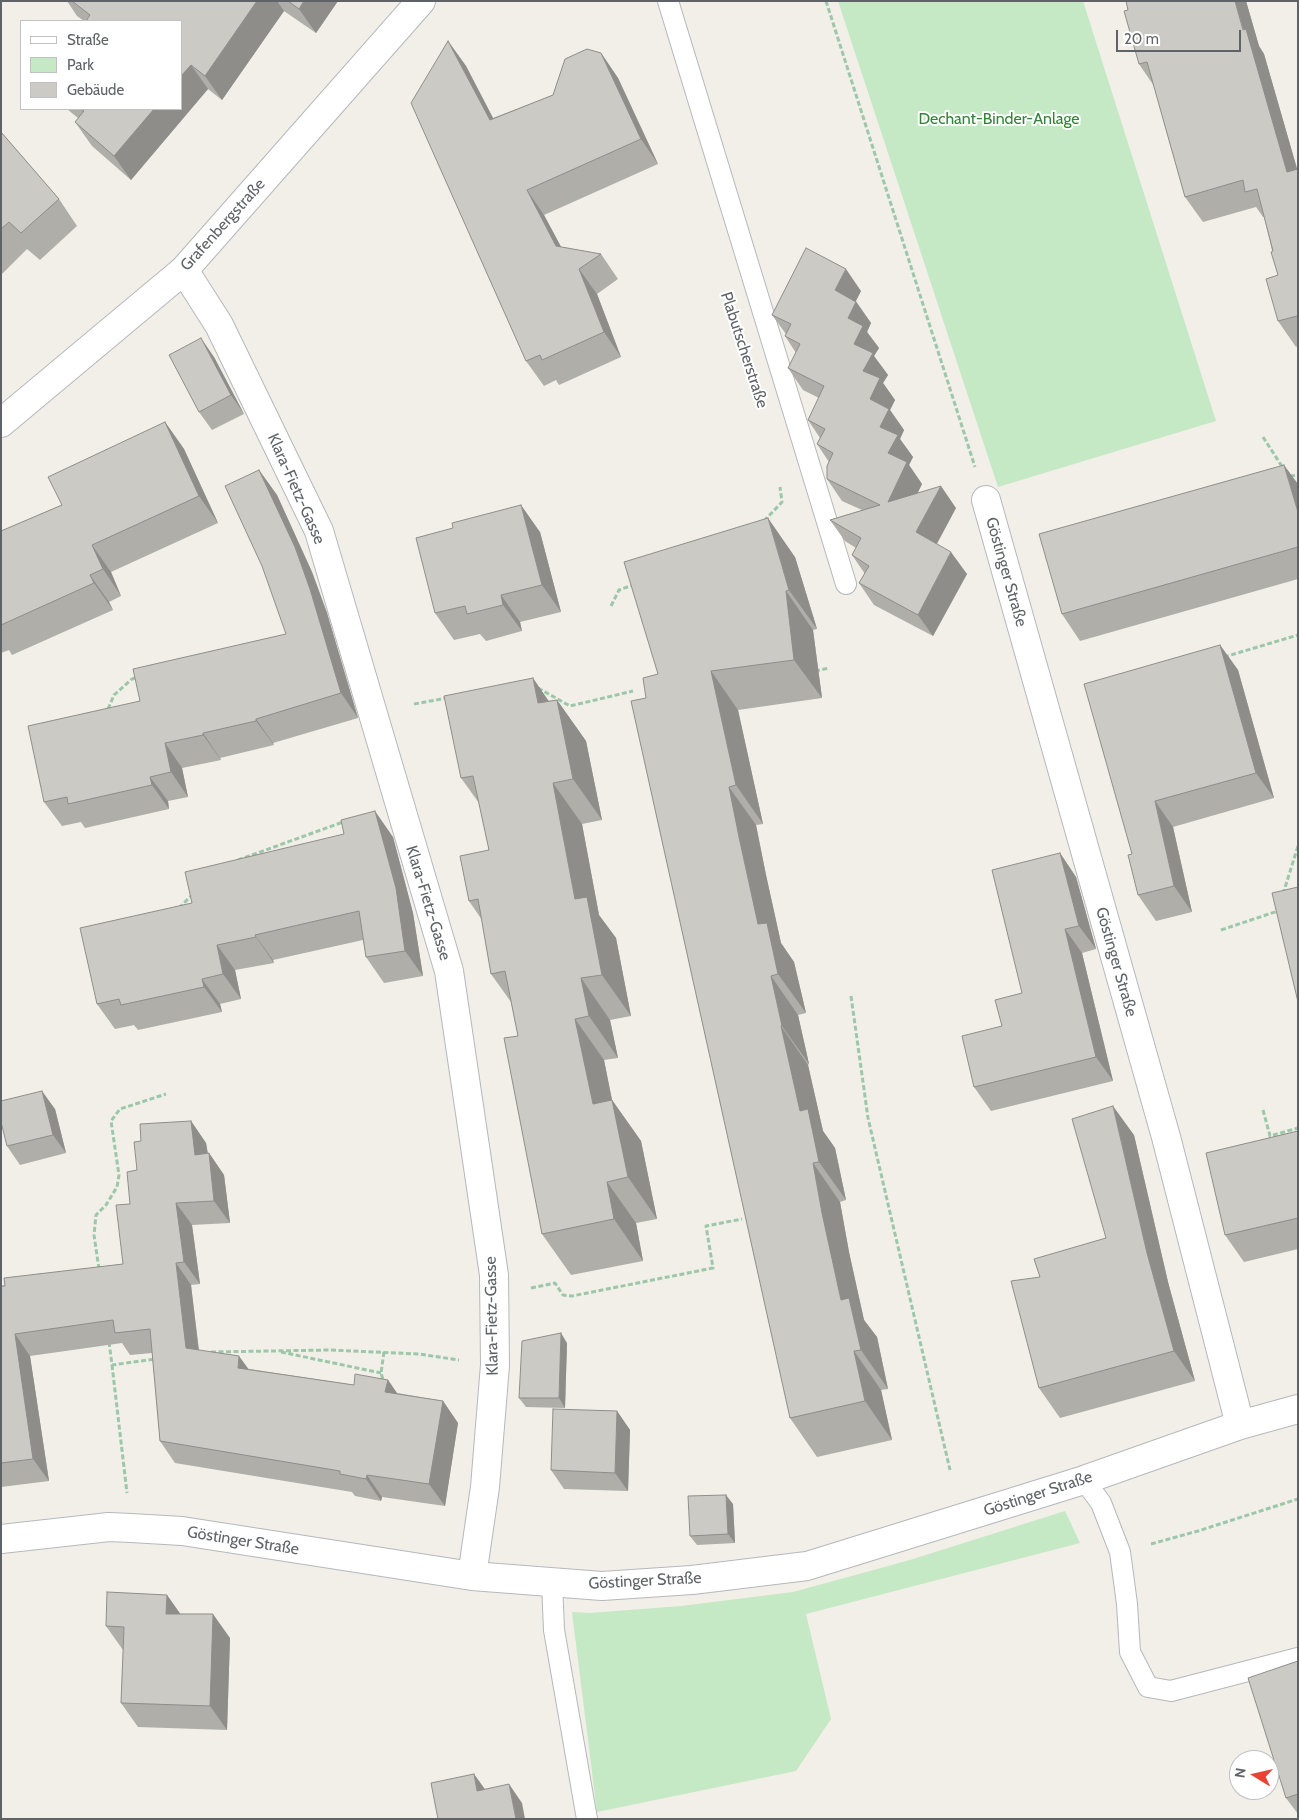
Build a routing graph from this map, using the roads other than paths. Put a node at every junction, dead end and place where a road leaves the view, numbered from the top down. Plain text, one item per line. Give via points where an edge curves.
1 (668, 1) edge
2 (419, 2) edge
3 (184, 270) junction
4 (1, 424) edge
5 (986, 500) road end
6 (846, 584) dead end
7 (1298, 1409) edge
8 (1240, 1425) junction
9 (1084, 1480) junction
10 (1, 1539) edge
11 (472, 1576) junction
12 (552, 1582) junction
13 (1298, 1658) edge
14 (587, 1819) edge

1 - 6 lane, Plabutscherstraße
2 - 3 street, Grafenbergstraße
3 - 4 street, Grafenbergstraße
3 - 11 street, Klara-Fietz-Gasse via 219,325 319,531 450,982 494,1275 495,1365 485,1486
5 - 8 street, Göstinger Straße via 1166,1137
7 - 8 street, Göstinger Straße
8 - 9 street, Göstinger Straße
9 - 12 street, Göstinger Straße via 807,1566 692,1580 602,1586
9 - 13 lane via 1101,1503 1120,1552 1130,1652 1148,1687 1171,1691
10 - 11 street, Göstinger Straße via 109,1527 182,1531
11 - 12 street, Göstinger Straße
12 - 14 lane via 554,1630

